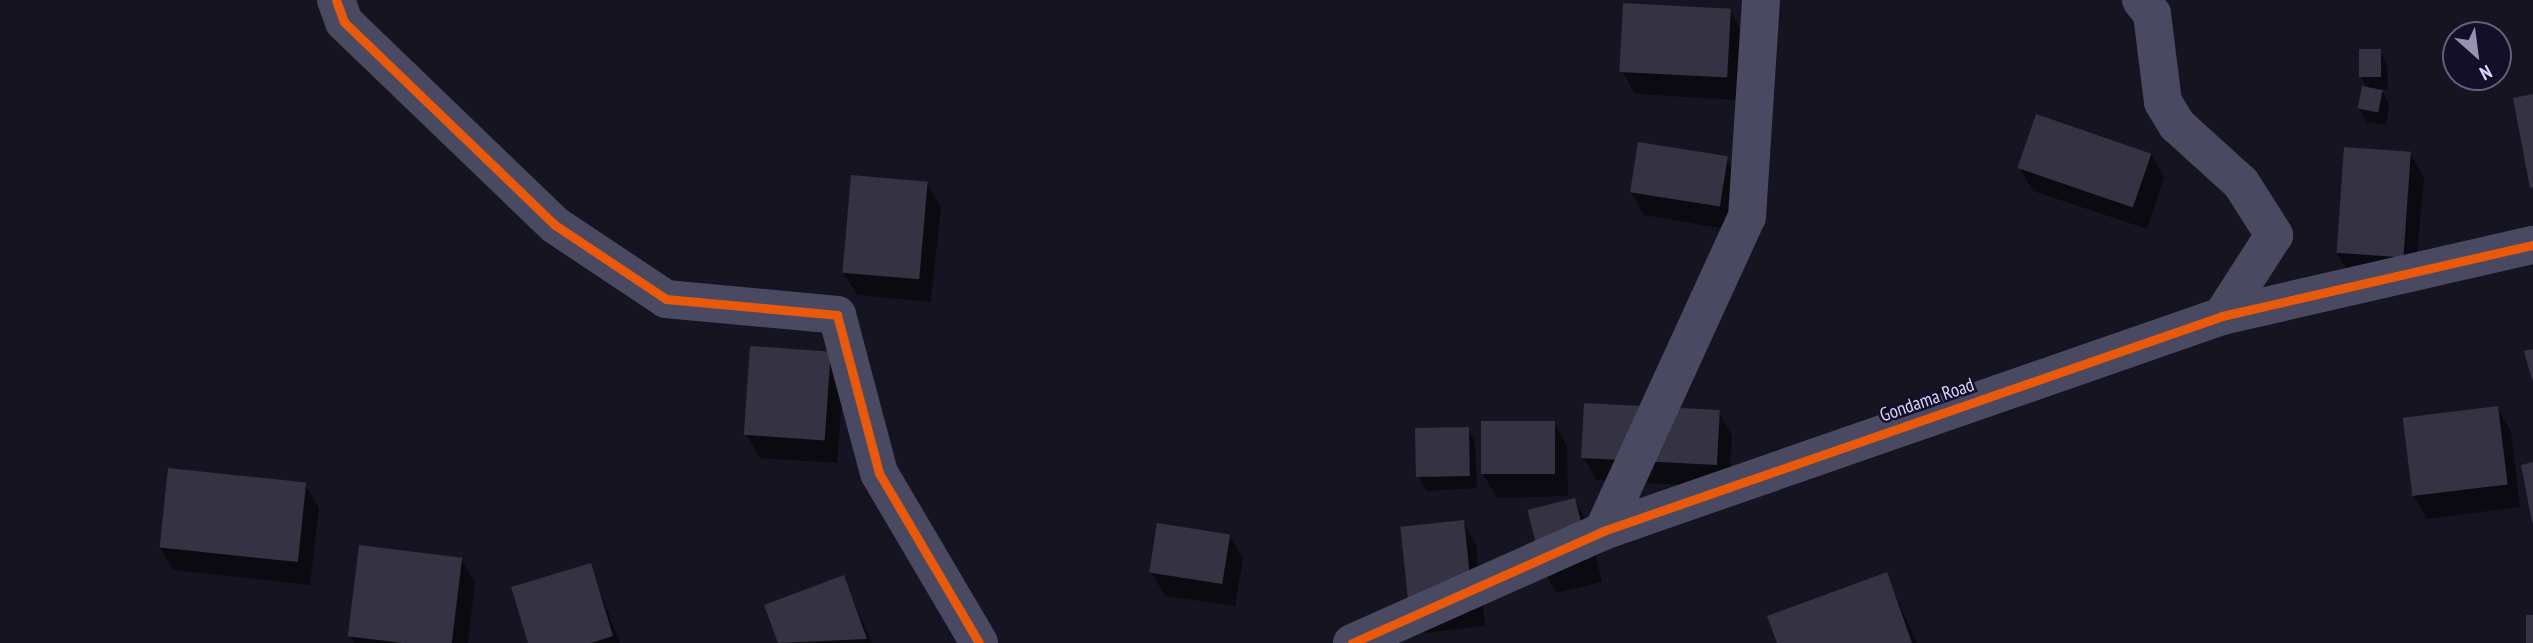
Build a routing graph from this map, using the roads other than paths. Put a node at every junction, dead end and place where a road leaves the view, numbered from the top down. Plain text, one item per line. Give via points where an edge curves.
1 (336, 0) edge
2 (1761, 0) edge
3 (2141, 0) edge
4 (2533, 245) edge
5 (2222, 316) junction
6 (1603, 531) junction
7 (979, 643) edge
8 (1352, 643) edge

1 - 7 street via 344,22 555,225 666,299 837,315 879,473
2 - 6 street via 1748,217
3 - 5 street via 2151,13 2163,102 2177,125 2241,183 2274,235
4 - 5 street, Gondama Road
5 - 6 street, Gondama Road
6 - 8 street, Gondama Road

